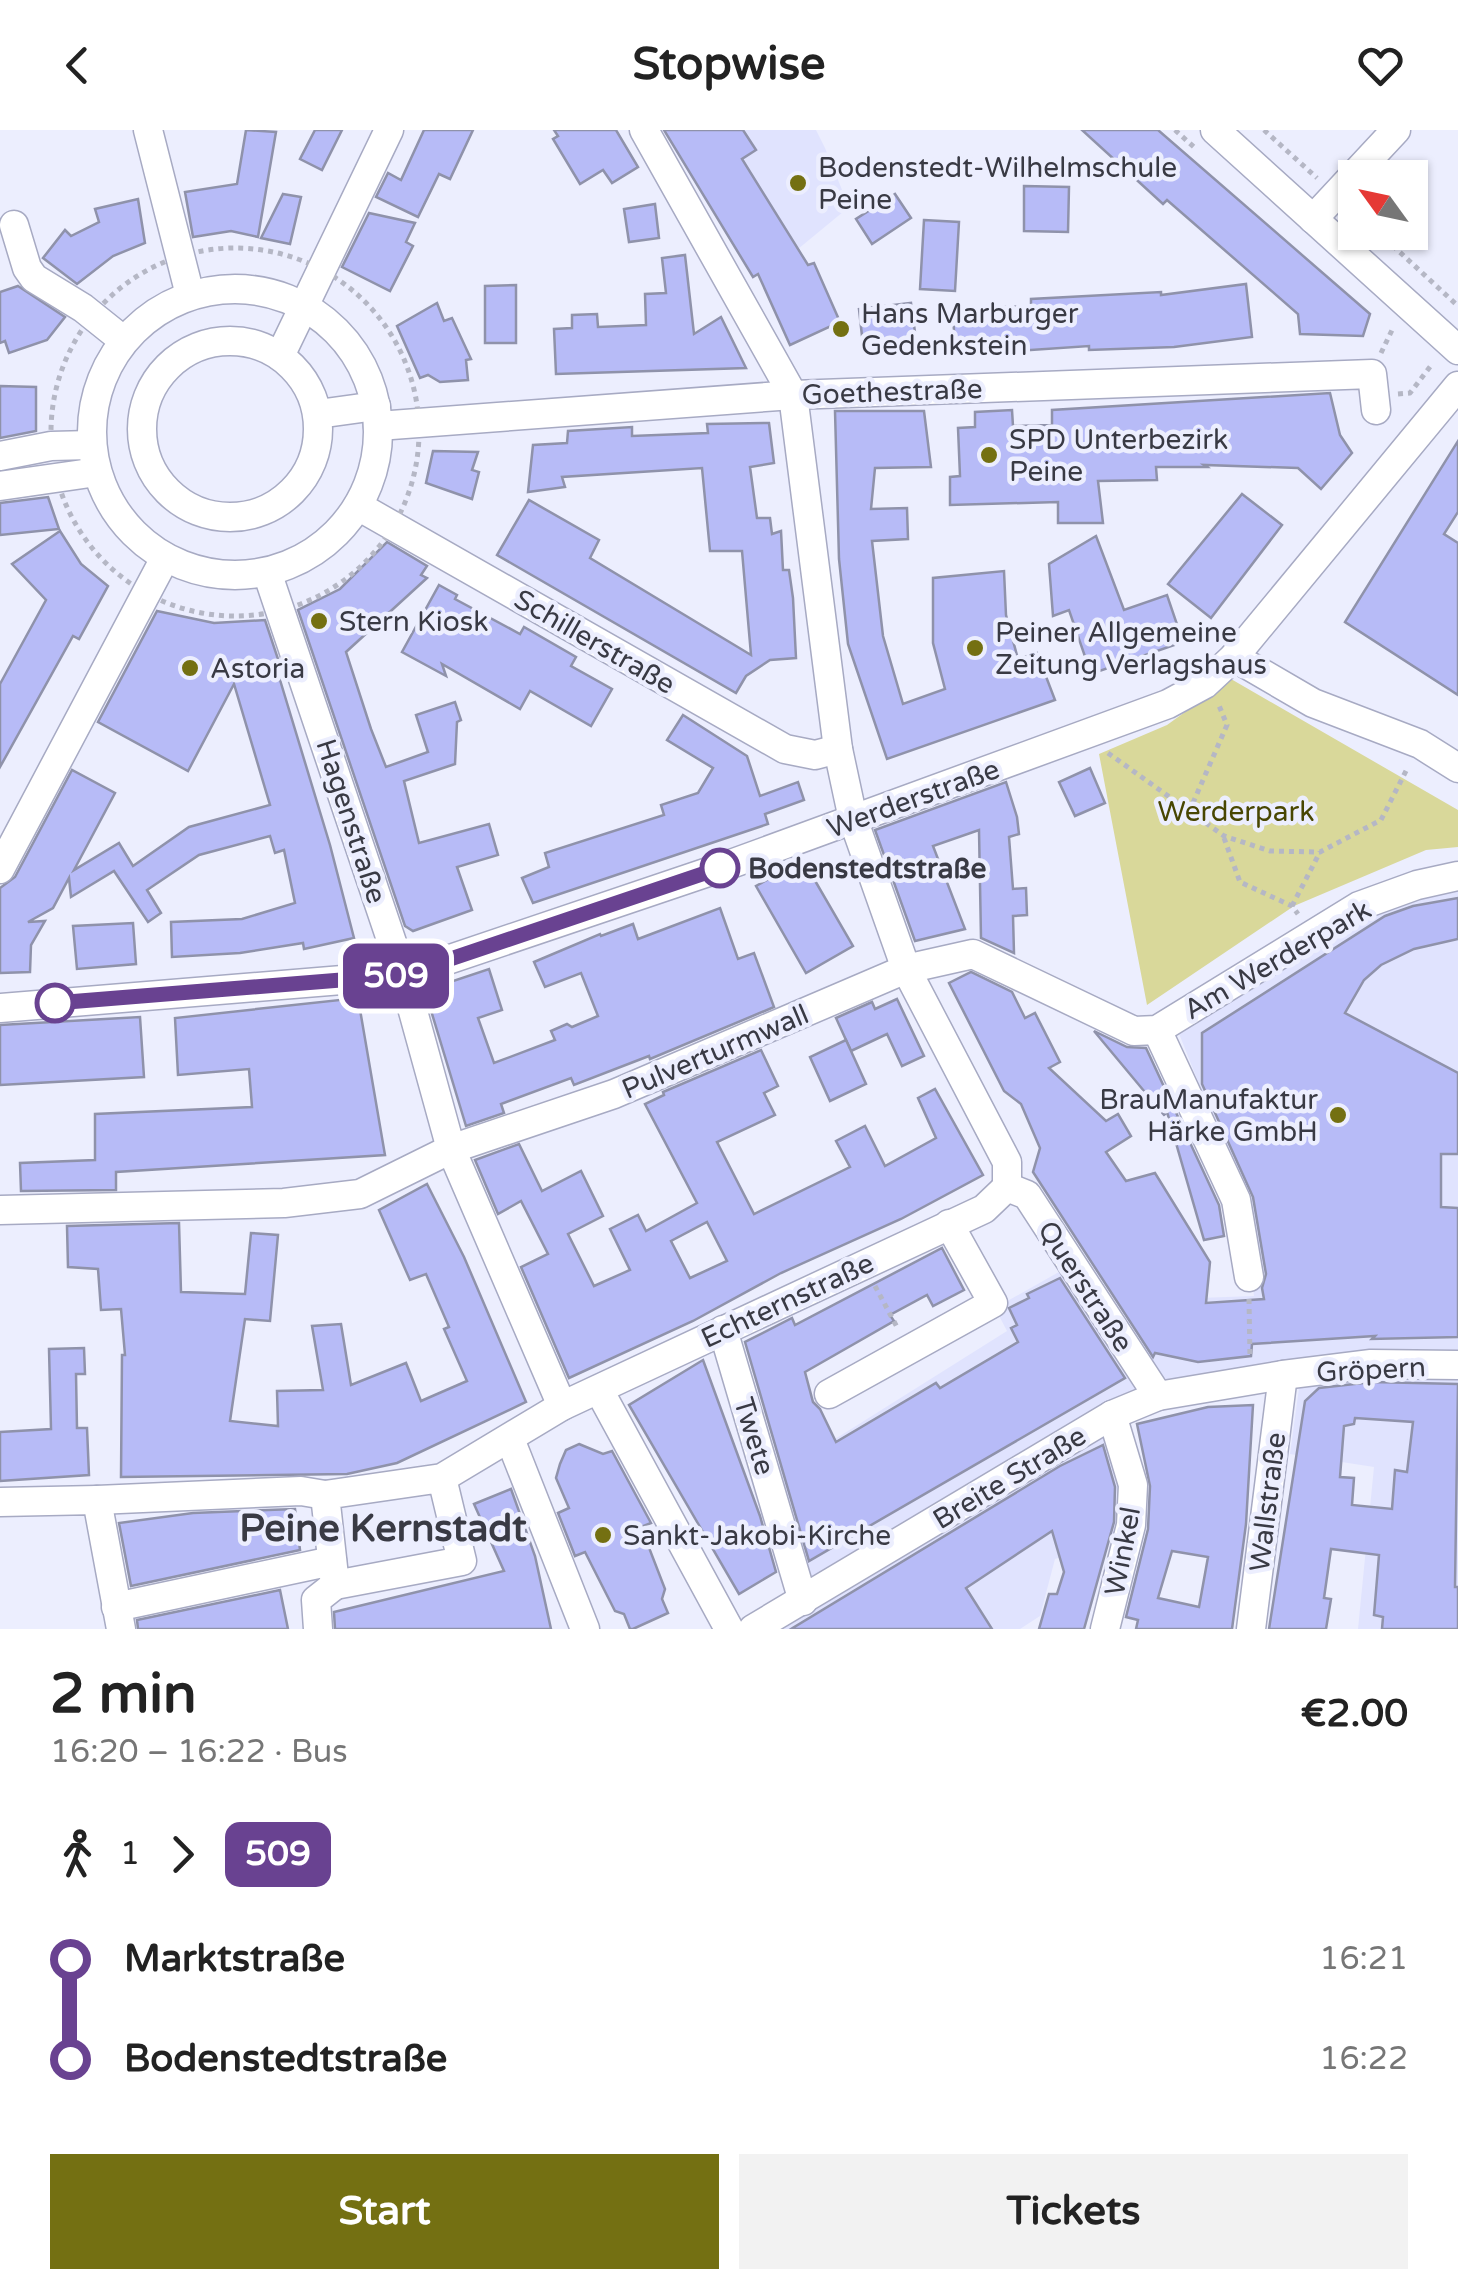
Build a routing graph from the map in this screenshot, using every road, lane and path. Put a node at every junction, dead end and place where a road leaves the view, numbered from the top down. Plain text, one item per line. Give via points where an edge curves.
1 (148, 130) edge
2 (388, 130) edge
3 (644, 130) edge
4 (1215, 130) edge
5 (1264, 130) edge
6 (1396, 130) edge
7 (1336, 195) junction
8 (1314, 220) junction
9 (14, 226) dead end
10 (1397, 250) edge
11 (182, 255) junction
12 (323, 269) junction
13 (190, 295) junction
14 (305, 306) junction
15 (1458, 306) edge
16 (92, 316) junction
17 (123, 340) junction
18 (1446, 355) edge
19 (280, 356) junction
20 (1458, 386) edge
21 (793, 394) junction
22 (1376, 403) joint
23 (318, 414) junction
24 (377, 416) junction
25 (420, 424) junction
26 (51, 446) junction
27 (0, 456) edge
28 (94, 458) junction
29 (56, 477) junction
30 (0, 486) edge
31 (358, 506) junction
32 (393, 527) junction
33 (165, 558) junction
34 (267, 572) junction
35 (146, 594) junction
36 (282, 610) junction
37 (1234, 656) junction
38 (1206, 684) junction
39 (1086, 736) junction
40 (1420, 744) junction
41 (838, 749) junction
42 (1458, 768) edge
43 (1188, 814) junction
44 (853, 820) junction
45 (1224, 836) junction
46 (1320, 852) junction
47 (0, 869) edge
48 (1458, 876) edge
49 (1292, 906) junction
50 (1312, 932) junction
51 (906, 969) junction
52 (403, 975) junction
53 (0, 1008) edge
54 (1156, 1030) junction
55 (450, 1150) junction
56 (1007, 1187) junction
57 (0, 1210) edge
58 (949, 1224) junction
59 (862, 1264) junction
60 (1249, 1277) joint
61 (723, 1330) junction
62 (910, 1349) junction
63 (1458, 1365) edge
64 (1283, 1376) junction
65 (1251, 1381) junction
66 (599, 1390) junction
67 (829, 1394) dead end
68 (1158, 1396) junction
69 (562, 1406) junction
70 (1112, 1415) junction
71 (510, 1439) junction
72 (442, 1478) junction
73 (324, 1495) junction
74 (97, 1500) junction
75 (0, 1502) edge
76 (334, 1573) junction
77 (803, 1600) junction
78 (118, 1618) edge
79 (318, 1629) edge
80 (585, 1629) edge
81 (729, 1629) edge
82 (753, 1629) edge
83 (1105, 1629) edge
84 (1251, 1629) edge

1 - 11 street
2 - 12 street
3 - 21 street
4 - 8 street
5 - 7 path
6 - 7 street
7 - 8 street
8 - 18 street
9 - 16 street via 34,278
10 - 15 path
11 - 12 path via 240,247
11 - 13 street
11 - 16 path via 133,278
12 - 14 street
12 - 25 path via 384,322 409,370
13 - 14 street via 248,288
13 - 17 street via 142,321
14 - 19 street
14 - 24 street via 351,348 369,381
16 - 17 street
16 - 26 path via 59,378
17 - 28 street via 93,408
18 - 22 path via 1410,393
19 - 23 street via 298,372
19 - 23 street via 230,340 179,357 147,400 142,426 156,477 197,511 250,516 296,489 318,440
20 - 37 street, Werderstraße
21 - 22 street, Goethestraße via 1372,374
21 - 25 street, Goethestraße
21 - 41 street
23 - 24 street, Goethestraße
24 - 25 street, Goethestraße
24 - 31 street via 376,454
25 - 32 path via 414,477
26 - 27 street
26 - 28 street
26 - 29 path
28 - 29 street
28 - 33 street via 122,522
29 - 30 street
29 - 35 path via 89,545
31 - 32 street, Schillerstraße
31 - 34 street via 319,548
32 - 36 path via 346,580
32 - 41 street, Schillerstraße via 785,748 816,755
33 - 34 street via 214,574
33 - 35 street
34 - 36 street, Hagenstraße
35 - 36 path via 212,615
35 - 47 street
36 - 52 street, Hagenstraße
37 - 38 street, Werderstraße
37 - 40 street via 1313,703
38 - 39 street, Werderstraße
38 - 43 path via 1227,725
39 - 43 path
39 - 44 street, Werderstraße
40 - 42 street
40 - 46 path via 1381,820
41 - 44 street
43 - 45 path
44 - 51 street
44 - 52 street, Werderstraße
45 - 46 path via 1270,851
45 - 49 path via 1240,882
46 - 49 path
48 - 50 street, Am Werderpark via 1417,884
49 - 50 path
50 - 54 street, Am Werderpark
51 - 54 street, Pulverturmwall via 973,954 1134,1031
51 - 55 street, Pulverturmwall via 614,1094
51 - 56 street via 1008,1162
52 - 53 street, Werderstraße
52 - 55 street, Hagenstraße
54 - 60 street via 1236,1200
55 - 57 street, Pulverturmwall via 360,1194 284,1203
55 - 69 street, Hagenstraße
56 - 58 street, Echternstraße via 984,1209
56 - 68 street, Querstraße via 1027,1195
58 - 59 street, Echternstraße
58 - 62 street via 993,1303
59 - 61 street, Echternstraße
59 - 62 path
60 - 65 path
61 - 66 street, Echternstraße
61 - 77 street, Twete
62 - 67 street
63 - 64 street, Gröpern via 1372,1364
64 - 65 street, Breite Straße
64 - 84 street, Wallstraße
65 - 68 street, Breite Straße
66 - 69 street, Echternstraße
66 - 81 street
68 - 70 street, Breite Straße
69 - 71 street, Echternstraße
70 - 77 street, Breite Straße
70 - 83 street, Winkel via 1134,1485 1132,1526
71 - 72 street, Echternstraße
71 - 80 street
72 - 73 street
72 - 76 street via 462,1561
73 - 74 street
73 - 76 street
74 - 75 street
74 - 78 street
76 - 78 street
76 - 79 street via 316,1600
77 - 82 street, Breite Straße

